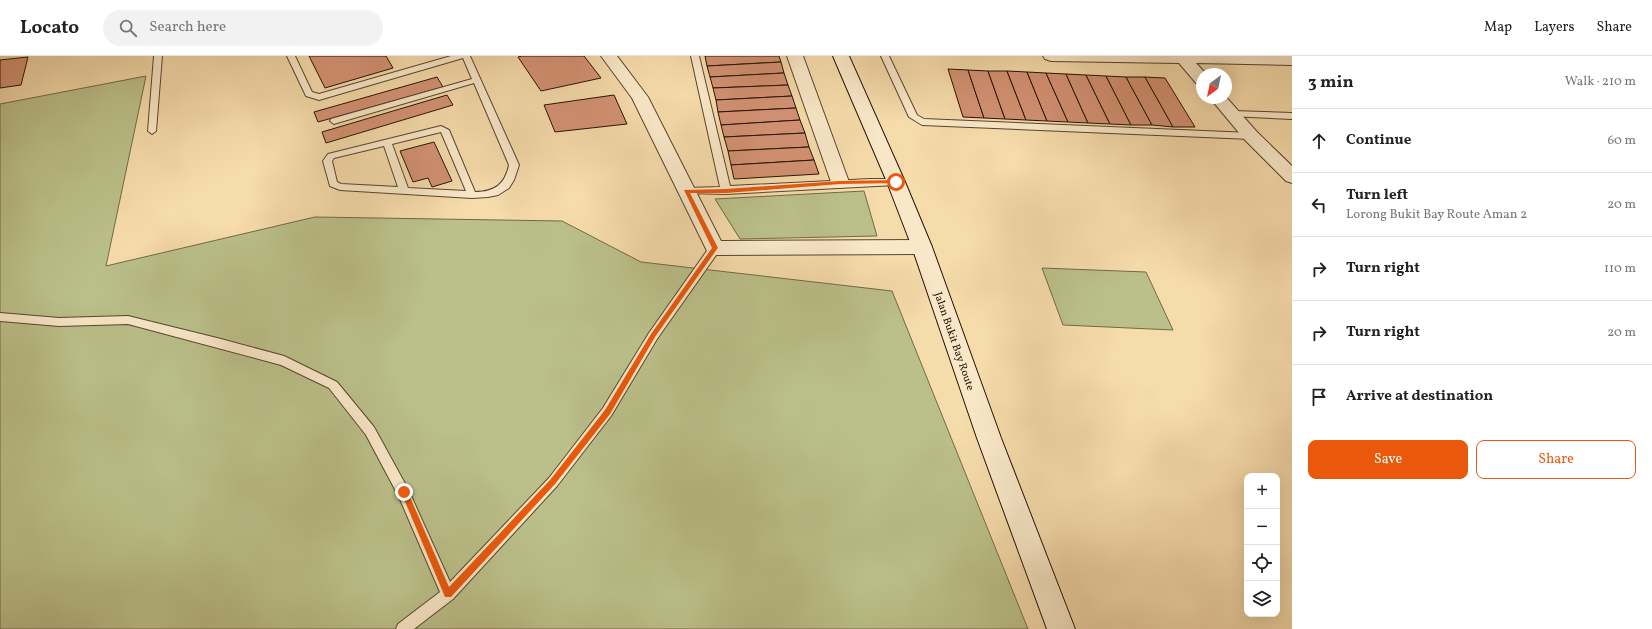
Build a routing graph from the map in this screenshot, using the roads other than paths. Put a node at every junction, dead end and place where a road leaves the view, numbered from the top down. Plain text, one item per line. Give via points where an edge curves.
1 (158, 56) edge
2 (291, 56) edge
3 (460, 56) edge
4 (466, 56) edge
5 (608, 56) edge
6 (695, 56) edge
7 (795, 56) edge
8 (841, 56) edge
9 (885, 56) edge
10 (1051, 56) edge
11 (1160, 57) edge
12 (1184, 59) junction
13 (1292, 60) edge
14 (1196, 73) edge
15 (476, 80) junction
16 (1223, 104) edge
17 (1232, 114) junction
18 (1292, 116) edge
19 (334, 121) dead end
20 (152, 131) dead end
21 (1251, 136) junction
22 (387, 142) junction
23 (1292, 177) edge
24 (840, 182) junction
25 (896, 182) junction
26 (404, 191) junction
27 (686, 191) junction
28 (726, 191) junction
29 (472, 195) junction
30 (922, 247) junction
31 (715, 248) junction
32 (0, 317) edge
33 (448, 594) junction
34 (402, 629) edge
35 (1061, 629) edge

1 - 20 lane
2 - 3 lane via 309,94 319,97
4 - 15 lane
5 - 27 street via 640,97
6 - 28 lane
7 - 24 street
8 - 25 street, Jalan Bukit Bay Route
9 - 21 lane via 913,117 922,122
10 - 11 street
11 - 12 street
12 - 13 street
12 - 14 street
15 - 19 lane
15 - 29 lane via 514,165 513,175 498,192 485,196
16 - 17 street
17 - 18 lane
17 - 21 street
21 - 23 street
22 - 26 lane
22 - 26 lane via 328,158 333,184 340,188
22 - 29 lane via 436,129 445,130
24 - 25 lane
24 - 28 lane
25 - 30 street, Jalan Bukit Bay Route
26 - 29 lane
27 - 28 lane
27 - 31 street
30 - 31 street
30 - 35 street, Jalan Bukit Bay Route via 989,438
31 - 33 lane via 653,336 603,418 553,482
32 - 33 lane via 59,322 128,320 284,361 333,386 370,431 404,492
33 - 34 lane

